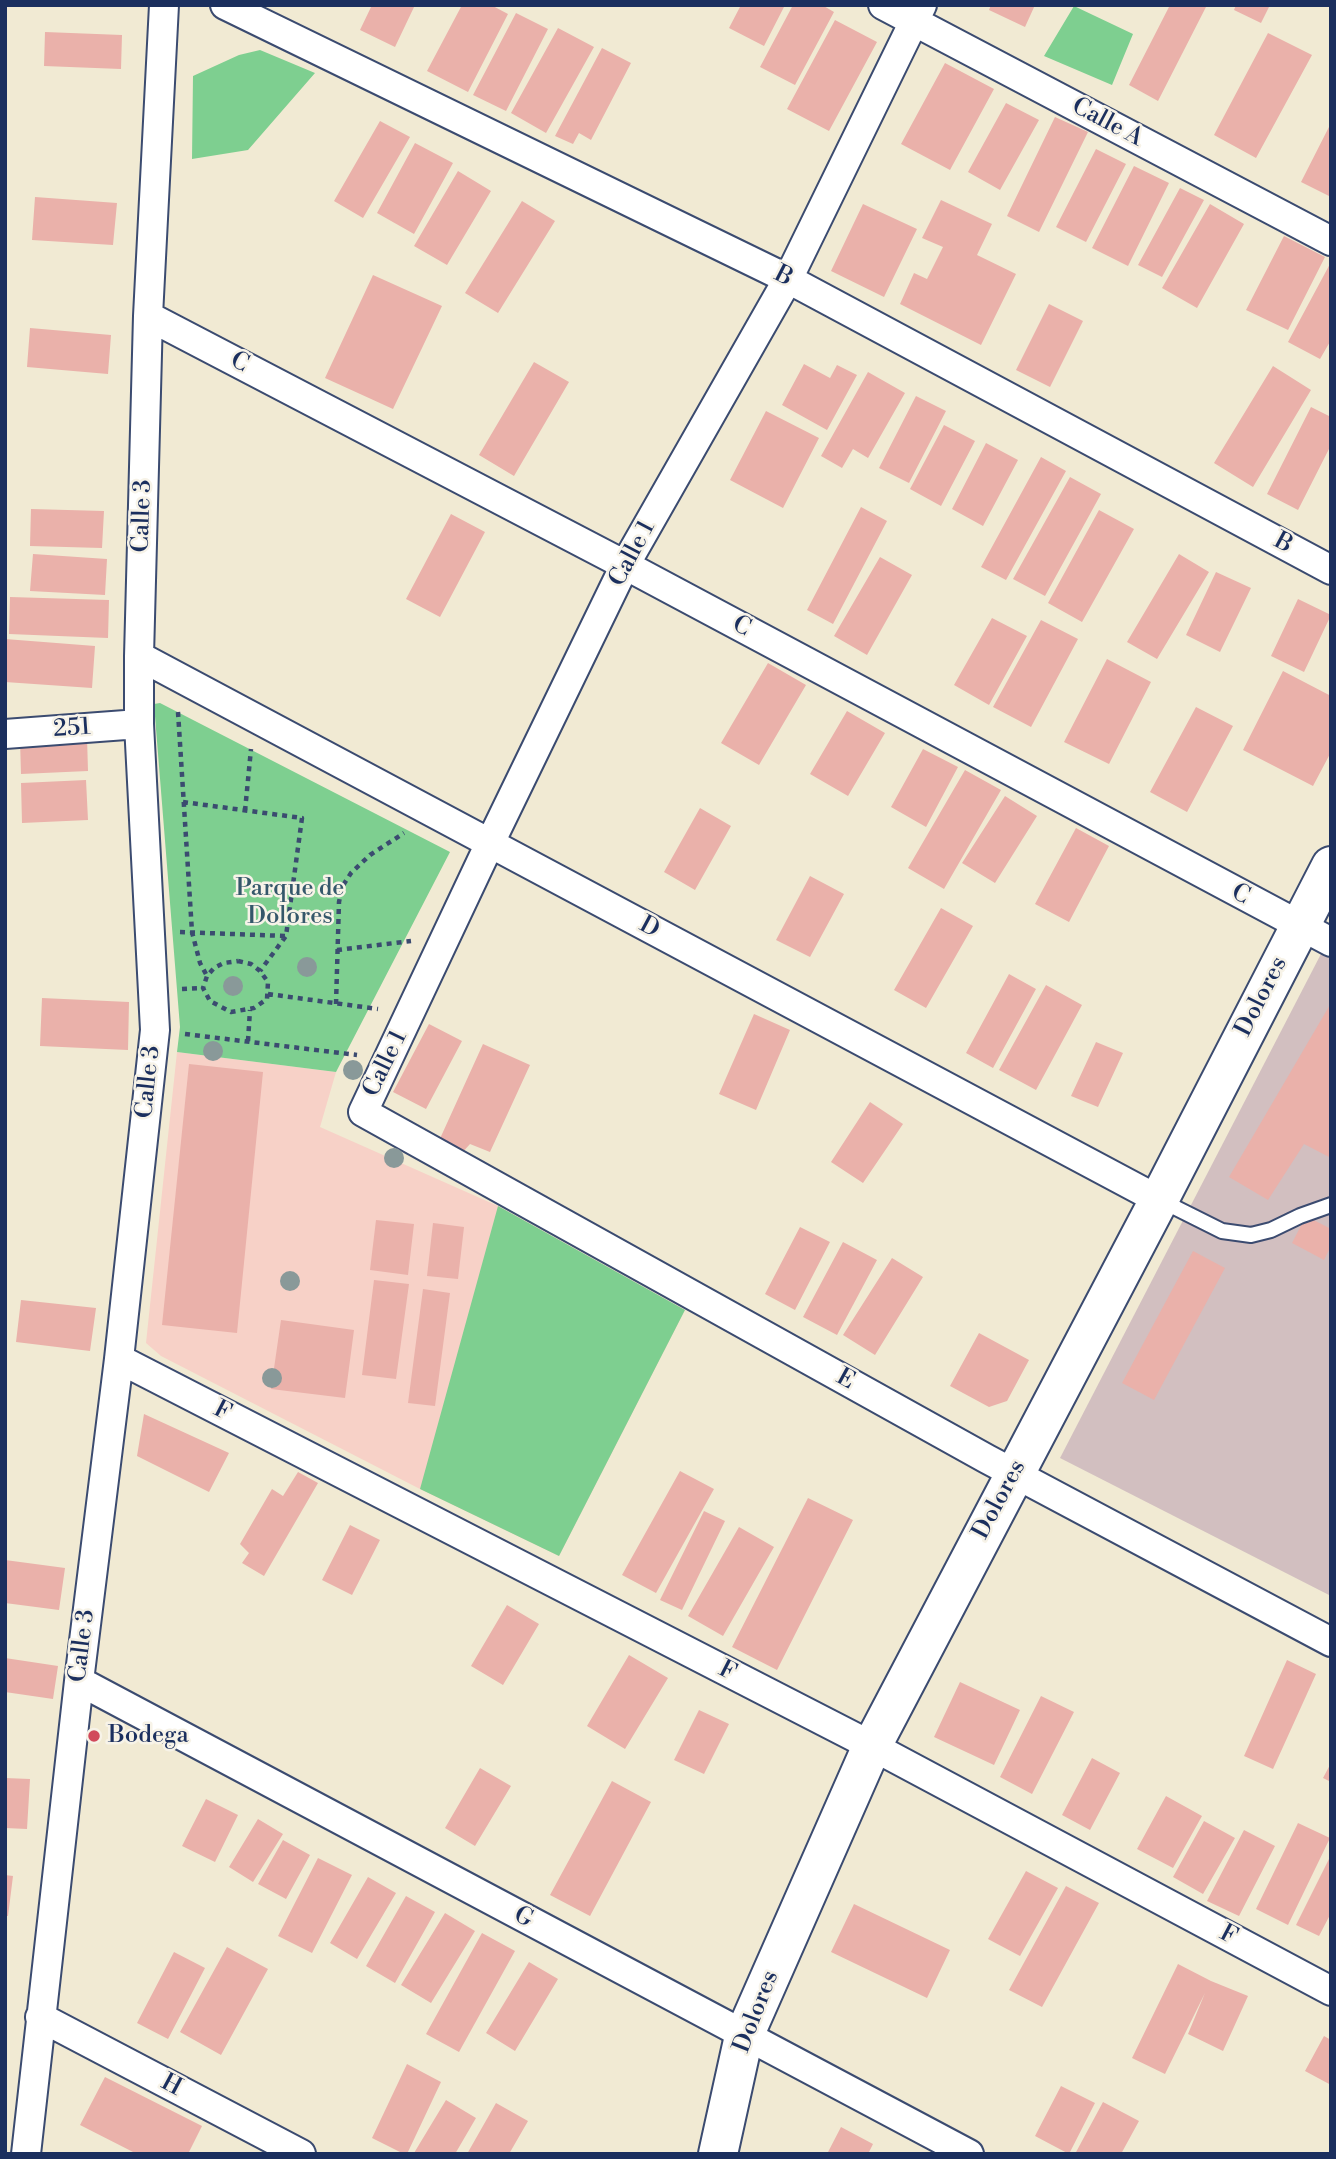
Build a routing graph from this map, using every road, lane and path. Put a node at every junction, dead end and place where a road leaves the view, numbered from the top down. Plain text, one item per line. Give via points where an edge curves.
1 (164, 5) edge
2 (225, 5) edge
3 (883, 5) edge
4 (918, 13) edge
5 (1331, 241) edge
6 (788, 279) junction
7 (148, 316) junction
8 (625, 565) junction
9 (1331, 570) edge
10 (139, 656) junction
11 (177, 676) junction
12 (254, 717) junction
13 (139, 724) junction
14 (5, 734) edge
15 (183, 802) junction
16 (246, 811) junction
17 (434, 813) junction
18 (490, 843) junction
19 (1331, 866) edge
20 (150, 930) junction
21 (192, 932) junction
22 (1315, 934) edge
23 (286, 936) junction
24 (446, 936) junction
25 (337, 950) junction
26 (260, 971) junction
27 (207, 976) junction
28 (268, 994) junction
29 (336, 1003) junction
30 (250, 1010) junction
31 (410, 1013) junction
32 (155, 1030) junction
33 (247, 1041) junction
34 (389, 1059) junction
35 (363, 1112) joint
36 (1159, 1200) junction
37 (1331, 1205) edge
38 (119, 1359) junction
39 (1014, 1473) junction
40 (1331, 1642) edge
41 (79, 1681) junction
42 (872, 1746) junction
43 (1331, 1991) edge
44 (40, 2017) junction
45 (744, 2035) junction
46 (26, 2154) edge
47 (301, 2154) edge
48 (719, 2154) edge
49 (968, 2154) edge

1 - 7 street, Calle 3
2 - 6 street, B
3 - 4 street, Calle A
4 - 5 street, Calle A
4 - 6 street, Calle 1
6 - 8 street, Calle 1
6 - 9 street, B
7 - 8 street, C
7 - 10 street, Calle 3
8 - 18 street, Calle 1
8 - 22 street, C
10 - 11 street, D
10 - 13 street, Calle 3
11 - 12 street, D
11 - 15 path
12 - 16 path
12 - 17 street, D
13 - 14 street, 251
13 - 20 street, Calle 3
15 - 16 path
15 - 21 path
16 - 23 path via 302,818
17 - 18 street, D
17 - 25 path via 351,873 339,902
18 - 24 street, Calle 1
18 - 36 street, D
19 - 22 street, Dolores
20 - 21 path
20 - 32 street, Calle 3
21 - 23 path
21 - 27 path
22 - 36 street, Dolores
23 - 26 path
24 - 25 path
24 - 31 street, Calle 1
25 - 29 path
26 - 27 path via 239,961 224,963
26 - 28 path via 268,982
27 - 30 path via 202,988 210,1001 231,1012
28 - 29 path
28 - 30 path
29 - 31 path
30 - 33 path
31 - 34 street, Calle 1
32 - 33 path
32 - 38 street, Calle 3
33 - 34 path
34 - 35 street, Calle 1
35 - 39 street, E
36 - 37 lane via 1222,1231 1251,1235
36 - 39 street, Dolores
38 - 41 street, Calle 3
38 - 42 street, F
39 - 40 street, E
39 - 42 street, Dolores
41 - 44 street, Calle 3
41 - 45 street, G
42 - 43 street, F
42 - 45 street, Dolores
44 - 46 street, Calle 3
44 - 47 street, H
45 - 48 street, Dolores
45 - 49 street, G

